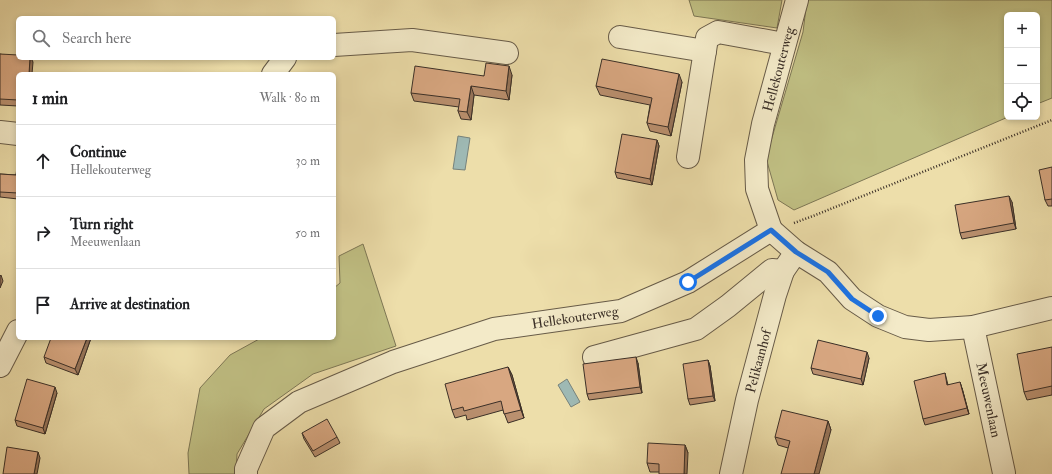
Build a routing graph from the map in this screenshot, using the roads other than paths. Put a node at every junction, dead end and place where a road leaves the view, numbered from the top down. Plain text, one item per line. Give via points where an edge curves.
1 (798, 0) edge
2 (620, 37) dead end
3 (784, 44) junction
4 (336, 45) edge
5 (705, 51) junction
6 (507, 53) dead end
7 (284, 60) edge
8 (274, 72) edge
9 (0, 132) edge
10 (16, 134) edge
11 (688, 157) dead end
12 (771, 230) junction
13 (796, 252) junction
14 (783, 271) junction
15 (1052, 308) edge
16 (973, 327) junction
17 (16, 335) edge
18 (594, 357) dead end
19 (0, 366) edge
20 (1004, 473) edge
21 (246, 474) edge
22 (730, 474) edge

1 - 3 street, Hellekouterweg
2 - 5 street
3 - 5 street via 718,32 708,38
3 - 12 street, Hellekouterweg via 756,160 757,189
4 - 6 street via 412,40
5 - 11 street
7 - 8 street
9 - 10 street
12 - 13 street
12 - 21 street, Hellekouterweg via 688,282 621,311 494,329 393,362 299,402 264,428
13 - 14 street, Pelikaanhof
13 - 16 street via 828,272 852,299 878,316 905,327 929,330
14 - 18 street via 772,270 696,329
14 - 22 street, Pelikaanhof via 747,400
15 - 16 street
16 - 20 street, Meeuwenlaan
17 - 19 street

